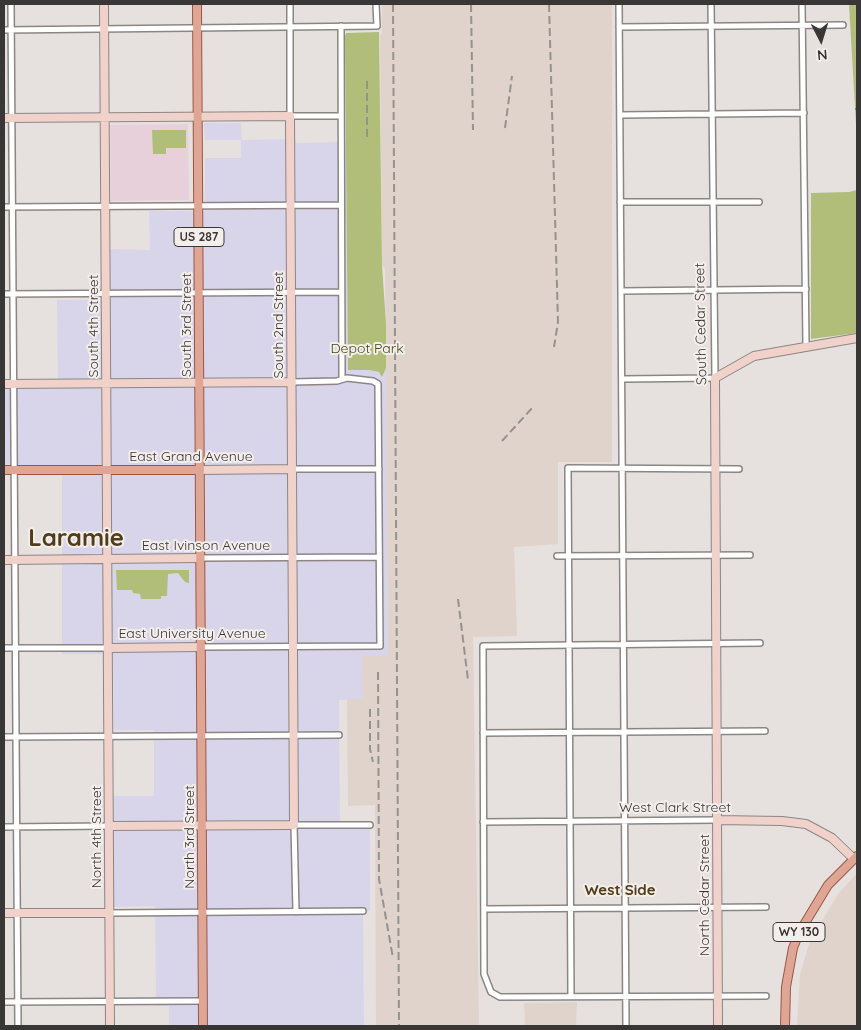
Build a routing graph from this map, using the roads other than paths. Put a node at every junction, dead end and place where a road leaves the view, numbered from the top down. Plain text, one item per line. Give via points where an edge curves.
1 (11, 4) edge
2 (104, 4) edge
3 (197, 4) edge
4 (290, 4) edge
5 (376, 4) edge
6 (619, 4) edge
7 (711, 4) edge
8 (802, 4) edge
9 (803, 25) junction
10 (843, 25) dead end
11 (341, 26) junction
12 (711, 26) junction
13 (290, 27) junction
14 (619, 27) junction
15 (198, 28) junction
16 (104, 29) junction
17 (4, 30) edge
18 (11, 30) junction
19 (804, 113) junction
20 (712, 114) junction
21 (620, 115) junction
22 (290, 116) junction
23 (341, 116) junction
24 (198, 117) junction
25 (8, 118) edge
26 (105, 118) junction
27 (713, 201) junction
28 (620, 202) junction
29 (759, 202) dead end
30 (198, 205) junction
31 (291, 205) junction
32 (341, 205) junction
33 (12, 206) junction
34 (105, 206) junction
35 (4, 207) edge
36 (806, 289) junction
37 (712, 290) junction
38 (621, 291) junction
39 (342, 292) junction
40 (199, 293) junction
41 (291, 293) junction
42 (4, 294) edge
43 (13, 294) junction
44 (106, 294) junction
45 (857, 338) edge
46 (806, 345) junction
47 (342, 378) junction
48 (714, 378) junction
49 (622, 379) junction
50 (292, 382) junction
51 (106, 383) junction
52 (200, 383) junction
53 (4, 384) edge
54 (13, 384) junction
55 (622, 468) junction
56 (715, 468) junction
57 (292, 469) junction
58 (379, 469) junction
59 (739, 469) dead end
60 (4, 470) edge
61 (14, 470) junction
62 (107, 470) junction
63 (200, 470) junction
64 (716, 555) junction
65 (750, 555) dead end
66 (558, 556) dead end
67 (568, 556) junction
68 (623, 556) junction
69 (379, 557) junction
70 (200, 558) junction
71 (293, 558) junction
72 (108, 559) junction
73 (4, 560) edge
74 (14, 560) junction
75 (716, 643) junction
76 (569, 644) junction
77 (624, 644) junction
78 (760, 644) dead end
79 (293, 646) junction
80 (201, 647) junction
81 (4, 648) edge
82 (15, 648) junction
83 (108, 648) junction
84 (765, 731) dead end
85 (483, 732) junction
86 (570, 732) junction
87 (623, 732) junction
88 (716, 732) junction
89 (294, 735) junction
90 (339, 735) dead end
91 (109, 736) junction
92 (202, 736) junction
93 (4, 737) edge
94 (16, 737) junction
95 (717, 820) junction
96 (571, 821) junction
97 (624, 821) junction
98 (483, 822) junction
99 (202, 825) junction
100 (294, 825) junction
101 (370, 825) dead end
102 (109, 826) junction
103 (4, 827) edge
104 (16, 827) junction
105 (855, 857) edge
106 (766, 907) dead end
107 (571, 908) junction
108 (625, 908) junction
109 (717, 908) junction
110 (484, 909) junction
111 (363, 911) dead end
112 (202, 912) junction
113 (296, 912) junction
114 (17, 913) junction
115 (110, 913) junction
116 (4, 914) edge
117 (571, 996) junction
118 (625, 996) junction
119 (718, 996) junction
120 (766, 996) dead end
121 (110, 1001) junction
122 (203, 1001) junction
123 (4, 1002) edge
124 (17, 1002) junction
125 (18, 1026) edge
126 (110, 1026) edge
127 (203, 1026) edge
128 (626, 1026) edge
129 (718, 1026) edge
130 (785, 1026) edge

1 - 18 street
2 - 16 street, South 4th Street
3 - 15 main road, South 3rd Street / US 287
4 - 13 street, South 2nd Street
5 - 11 street via 377,26
6 - 14 street
7 - 12 street, South Cedar Street
8 - 9 street
9 - 10 street
9 - 12 street
9 - 19 street
11 - 13 street
11 - 23 street
12 - 14 street
12 - 20 street, South Cedar Street
13 - 15 street
13 - 22 street, South 2nd Street
14 - 21 street
15 - 16 street
15 - 24 main road, South 3rd Street / US 287
16 - 18 street
16 - 26 street, South 4th Street
17 - 18 street
18 - 25 street
19 - 20 street
19 - 36 street
20 - 21 street
20 - 27 street, South Cedar Street
21 - 28 street
22 - 23 street
22 - 24 street
22 - 31 street, South 2nd Street
23 - 32 street
24 - 26 street
24 - 30 main road, South 3rd Street / US 287
25 - 26 street
25 - 33 street
26 - 34 street, South 4th Street
27 - 28 street
27 - 29 street
27 - 37 street, South Cedar Street
28 - 38 street
30 - 31 street
30 - 34 street
30 - 40 main road, South 3rd Street / US 287
31 - 32 street
31 - 41 street, South 2nd Street
32 - 39 street
33 - 34 street
33 - 35 street
33 - 43 street
34 - 44 street, South 4th Street
36 - 37 street
36 - 46 street
37 - 38 street
37 - 48 street, South Cedar Street
38 - 49 street
39 - 41 street
39 - 47 street
40 - 41 street
40 - 44 street
40 - 52 main road, South 3rd Street / US 287
41 - 50 street, South 2nd Street
42 - 43 street
43 - 44 street
43 - 54 street
44 - 51 street, South 4th Street
45 - 46 street
46 - 48 street via 754,356
47 - 50 street via 338,381
47 - 58 street via 378,384
48 - 49 street
48 - 56 street, South Cedar Street
49 - 55 street
50 - 52 street
50 - 57 street, South 2nd Street
51 - 52 street
51 - 54 street
51 - 62 street, South 4th Street
52 - 63 main road, South 3rd Street / US 287
53 - 54 street
54 - 61 street
55 - 56 street
55 - 67 street via 568,468
55 - 68 street
56 - 59 street
56 - 64 street, South Cedar Street
57 - 58 street, East Grand Avenue
57 - 63 street, East Grand Avenue
57 - 71 street, South 2nd Street
58 - 69 street
60 - 61 main road, East Grand Avenue
61 - 62 main road, East Grand Avenue
61 - 74 street
62 - 63 main road, East Grand Avenue
62 - 72 street, South 4th Street
63 - 70 main road, South 3rd Street
64 - 65 street
64 - 68 street
64 - 75 street, South Cedar Street
66 - 67 street
67 - 68 street
67 - 76 street
68 - 77 street
69 - 71 street, East Ivinson Avenue
69 - 79 street, East University Avenue via 380,646
70 - 71 street, East Ivinson Avenue
70 - 72 street, East Ivinson Avenue
70 - 80 main road, South 3rd Street
71 - 79 street, South 2nd Street
72 - 74 street, East Ivinson Avenue
72 - 83 street, South 4th Street
73 - 74 street, East Ivinson Avenue
74 - 82 street
75 - 77 street
75 - 78 street
75 - 88 street, North Cedar Street
76 - 77 street
76 - 85 street via 483,646
76 - 86 street
77 - 87 street
79 - 80 street, East University Avenue
79 - 89 street, South 2nd Street
80 - 83 street, East University Avenue
80 - 92 main road, North 3rd Street
81 - 82 street, East University Avenue
82 - 83 street, East University Avenue
82 - 94 street
83 - 91 street, North 4th Street
84 - 88 street
85 - 86 street
85 - 98 street
86 - 87 street
86 - 96 street
87 - 88 street
87 - 97 street
88 - 95 street, North Cedar Street
89 - 90 street
89 - 92 street
89 - 100 street, South 2nd Street
91 - 92 street
91 - 94 street
91 - 102 street, North 4th Street
92 - 99 main road, North 3rd Street
93 - 94 street
94 - 104 street
95 - 97 street, West Clark Street
95 - 105 street, West Clark Street via 806,824 832,838
95 - 109 street, North Cedar Street
96 - 97 street, West Clark Street
96 - 98 street, West Clark Street
96 - 107 street
97 - 108 street
98 - 110 street
99 - 100 street
99 - 102 street
99 - 112 main road, North 3rd Street
100 - 101 street
100 - 113 street
102 - 104 street
102 - 115 street, North 4th Street
103 - 104 street
104 - 114 street
105 - 130 main road, WY 130 via 820,896 798,933 787,980
106 - 109 street
107 - 108 street
107 - 110 street
107 - 117 street
108 - 109 street
108 - 118 street
109 - 119 street, North Cedar Street
110 - 117 street via 484,974 490,992 500,996
111 - 113 street
112 - 113 street
112 - 115 street
112 - 122 main road, North 3rd Street
114 - 115 street
114 - 116 street
114 - 124 street
115 - 121 street, North 4th Street
117 - 118 street
118 - 119 street
118 - 128 street
119 - 120 street
119 - 129 street, North Cedar Street
121 - 122 street
121 - 124 street
121 - 126 street, North 4th Street
122 - 127 main road, North 3rd Street
123 - 124 street
124 - 125 street

